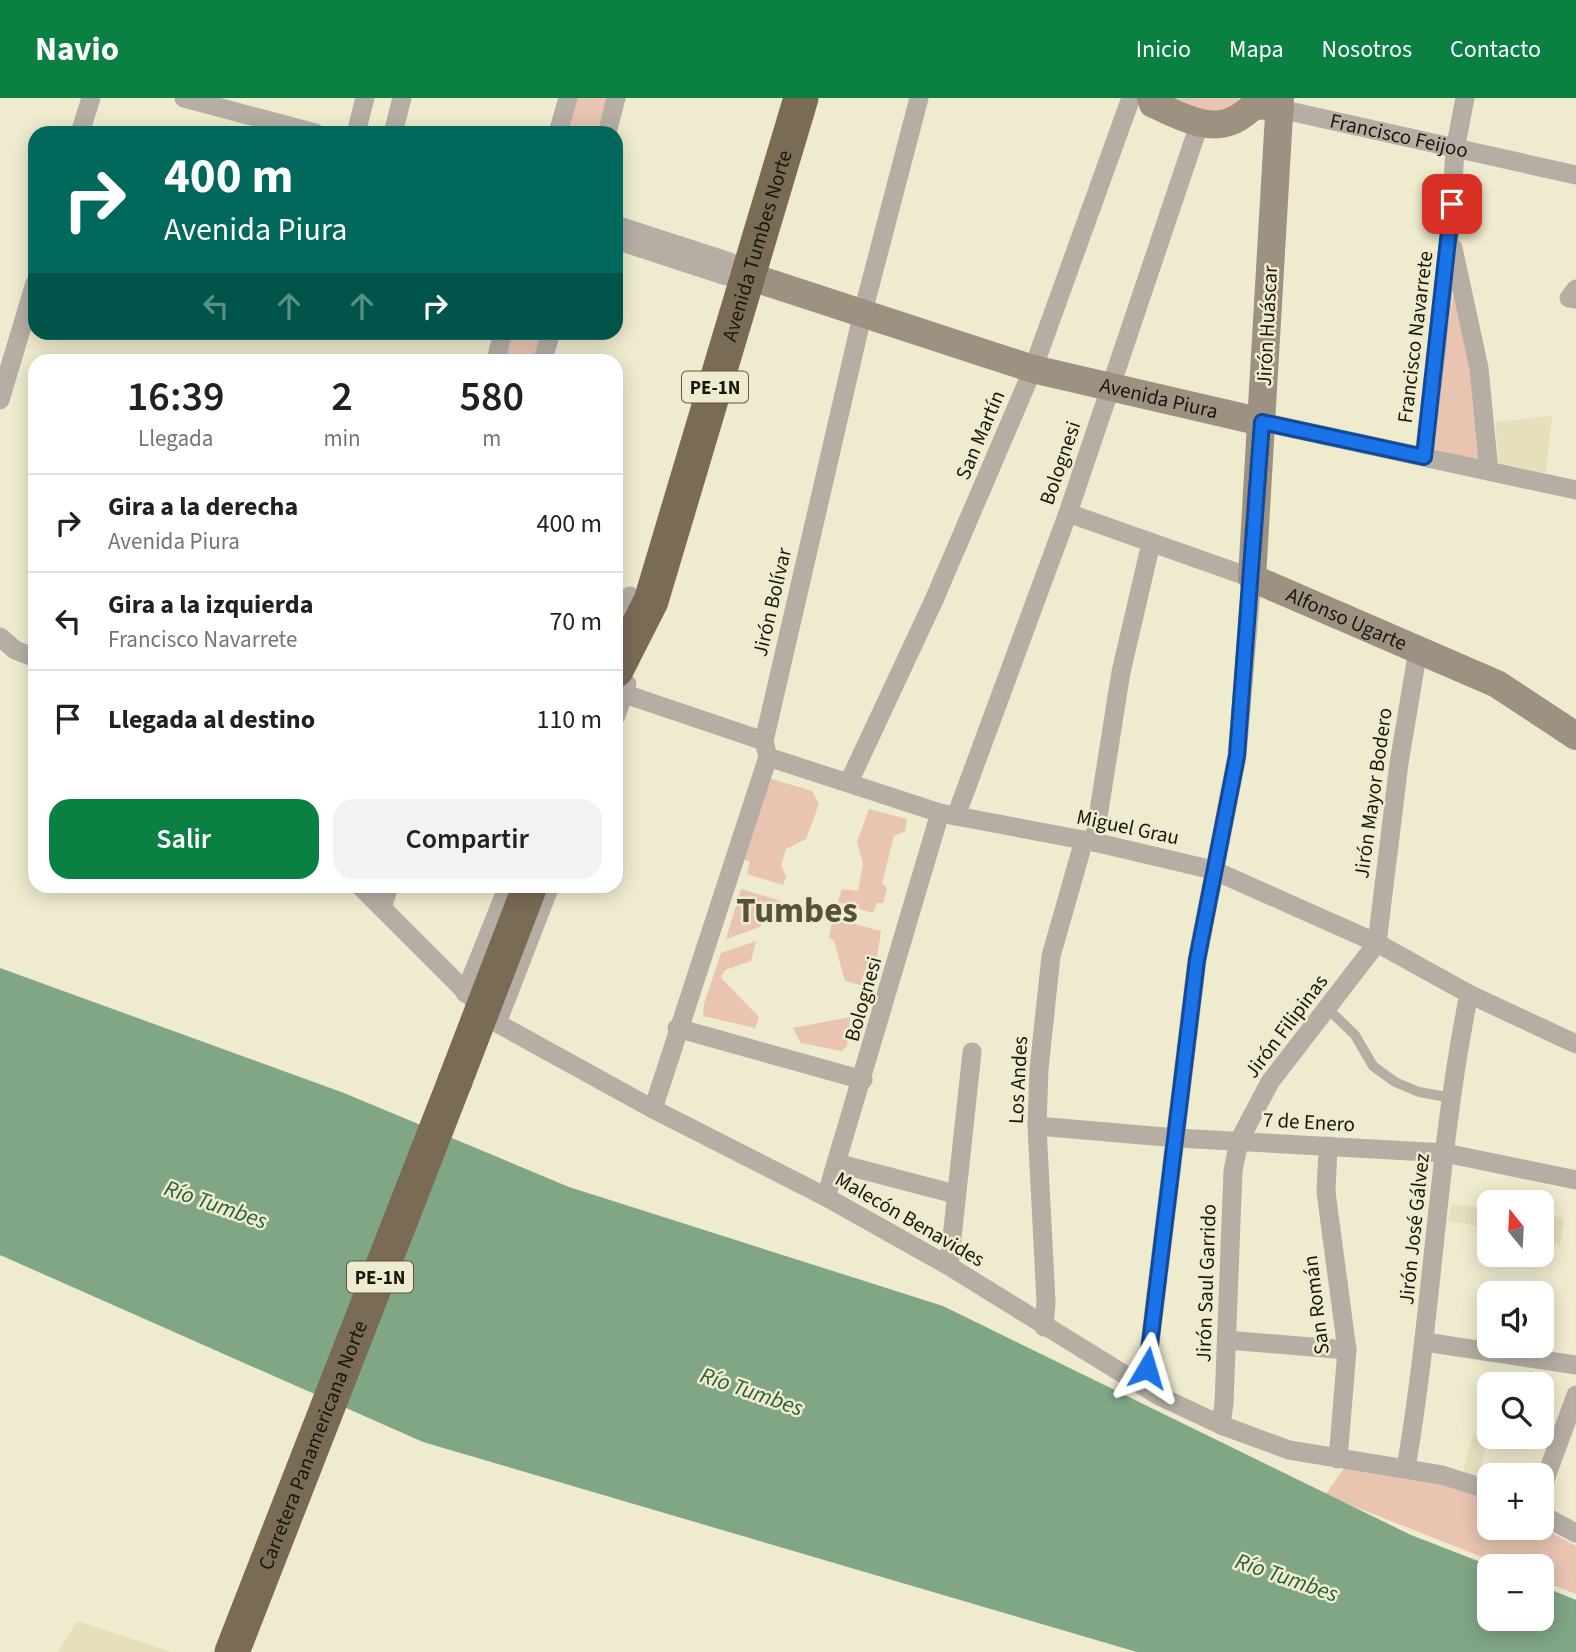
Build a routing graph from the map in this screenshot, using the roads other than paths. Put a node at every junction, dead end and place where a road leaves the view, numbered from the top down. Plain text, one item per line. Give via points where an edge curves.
1 (91, 98) edge
2 (365, 98) edge
3 (402, 98) edge
4 (568, 98) edge
5 (616, 98) edge
6 (779, 98) edge
7 (802, 98) edge
8 (919, 98) edge
9 (1131, 98) edge
10 (1150, 98) edge
11 (1465, 98) edge
12 (196, 100) edge
13 (1280, 103) edge
14 (1200, 122) junction
15 (82, 126) edge
16 (290, 126) edge
17 (358, 126) edge
18 (395, 126) edge
19 (560, 126) edge
20 (609, 126) edge
21 (1455, 150) junction
22 (1576, 175) edge
23 (623, 228) edge
24 (1450, 230) junction
25 (623, 242) edge
26 (735, 271) junction
27 (1576, 289) edge
28 (1576, 299) edge
29 (28, 306) edge
30 (863, 312) junction
31 (1033, 369) junction
32 (1110, 388) junction
33 (0, 400) edge
34 (1262, 422) junction
35 (1424, 457) junction
36 (1489, 471) junction
37 (1576, 490) edge
38 (1068, 513) junction
39 (1151, 543) junction
40 (1252, 578) junction
41 (632, 607) edge
42 (623, 633) edge
43 (0, 637) edge
44 (1418, 650) junction
45 (28, 655) edge
46 (623, 661) edge
47 (623, 687) edge
48 (1576, 736) edge
49 (766, 749) junction
50 (849, 782) junction
51 (948, 814) junction
52 (1089, 841) junction
53 (1213, 870) junction
54 (367, 893) edge
55 (387, 893) edge
56 (505, 893) edge
57 (527, 893) edge
58 (547, 893) edge
59 (382, 908) junction
60 (1377, 943) junction
61 (466, 993) junction
62 (1469, 994) junction
63 (1327, 1008) junction
64 (497, 1023) junction
65 (677, 1028) junction
66 (1576, 1044) edge
67 (972, 1052) dead end
68 (863, 1080) junction
69 (1452, 1098) junction
70 (653, 1109) junction
71 (1037, 1126) junction
72 (1177, 1138) junction
73 (1239, 1141) junction
74 (1328, 1146) junction
75 (1445, 1153) junction
76 (836, 1163) junction
77 (1576, 1180) edge
78 (955, 1194) junction
79 (826, 1196) junction
80 (949, 1266) junction
81 (1044, 1327) junction
82 (1227, 1340) junction
83 (1425, 1342) junction
84 (1347, 1350) junction
85 (1576, 1366) edge
86 (1135, 1382) junction
87 (1576, 1395) edge
88 (1220, 1425) junction
89 (1338, 1459) junction
90 (1551, 1463) edge
91 (1406, 1468) junction
92 (1477, 1487) edge
93 (1554, 1520) edge
94 (1576, 1530) edge
95 (232, 1652) edge

1 - 15 street
2 - 17 street
3 - 18 street
4 - 19 street
5 - 20 street
6 - 26 highway, Avenida Tumbes Norte / PE-1N
7 - 26 highway, Avenida Tumbes Norte / PE-1N
8 - 30 street, Jirón Bolívar
9 - 31 street, San Martín
10 - 14 main road, Francisco Feijoo via 1153,104
11 - 21 street, Francisco Navarrete
12 - 16 street
13 - 14 main road, Francisco Feijoo via 1252,106 1229,122
13 - 21 street, Francisco Feijoo
13 - 34 main road, Jirón Huáscar
14 - 32 street, Bolognesi
21 - 22 street, Francisco Feijoo
21 - 24 street, Francisco Navarrete
23 - 26 street, Avenida Piura
24 - 35 street, Francisco Navarrete
24 - 36 street via 1479,368
25 - 26 street, Avenida Piura
26 - 30 main road, Avenida Piura
26 - 41 highway, Avenida Tumbes Norte / PE-1N
27 - 28 street via 1569,298
29 - 33 street
30 - 31 main road, Avenida Piura
30 - 49 street, Jirón Bolívar
31 - 32 main road, Avenida Piura
31 - 50 street, San Martín via 934,600
32 - 34 main road, Avenida Piura
32 - 38 street, Bolognesi
34 - 35 street, Avenida Piura
34 - 40 main road, Jirón Huáscar
35 - 36 street, Avenida Piura
36 - 37 street, Avenida Piura
38 - 39 street, Alfonso Ugarte
38 - 51 street, Bolognesi
39 - 40 street, Alfonso Ugarte
39 - 52 street, Los Andes
40 - 44 main road, Alfonso Ugarte
40 - 53 street, Jirón Huáscar via 1237,756
41 - 42 highway, Avenida Tumbes Norte / PE-1N
41 - 46 highway, Avenida Tumbes Norte / PE-1N
43 - 45 street
44 - 48 main road, Alfonso Ugarte via 1497,684
44 - 60 street, Jirón Mayor Bodero
47 - 49 street, Miguel Grau
49 - 50 street, Miguel Grau
49 - 65 street, Jirón Bolívar
50 - 51 street, Miguel Grau
51 - 52 street, Miguel Grau
51 - 68 street, Bolognesi
52 - 53 street, Miguel Grau
52 - 71 street, Los Andes via 1051,956
53 - 60 street, Miguel Grau
53 - 72 street, Jirón Huáscar via 1197,960
54 - 59 street, Malecón Benavides
55 - 59 street
56 - 61 street
57 - 95 highway, Carretera Panamericana Norte / PE-1N, bridge
58 - 64 street
59 - 61 street, Malecón Benavides
60 - 62 street, Miguel Grau
60 - 63 street, Jirón Filipinas
61 - 64 street, Malecón Benavides
62 - 66 street, Miguel Grau
62 - 69 street, Jirón José Gálvez
63 - 69 lane via 1355,1035 1373,1066 1395,1082
63 - 73 street, Jirón Filipinas via 1270,1082
64 - 70 street, Malecón Benavides
65 - 68 street
65 - 70 street, Jirón Bolívar
67 - 78 street
68 - 76 street, Bolognesi
69 - 75 street, Jirón José Gálvez
70 - 79 street, Malecón Benavides
71 - 72 street, 7 de Enero
71 - 81 street, Los Andes
72 - 73 street, 7 de Enero
72 - 86 street, Jirón Huáscar via 1147,1368
73 - 74 street, 7 de Enero
73 - 82 street, Jirón Saul Garrido via 1233,1171
74 - 75 street, 7 de Enero
74 - 84 street, San Román via 1326,1192
75 - 77 street, 7 de Enero
75 - 83 street, Jirón José Gálvez
76 - 78 street
76 - 79 street, Bolognesi
78 - 80 street
79 - 80 street, Malecón Benavides
80 - 81 street, Malecón Benavides
81 - 86 street, Malecón Benavides
82 - 84 street
82 - 88 street, Jirón Saul Garrido
83 - 85 street
83 - 91 street, Jirón José Gálvez
84 - 89 street, San Román
86 - 88 street, Malecón Benavides
87 - 90 street
88 - 89 street, Malecón Benavides via 1289,1450
89 - 91 street, Malecón Benavides
91 - 92 street, Malecón Benavides
93 - 94 street

